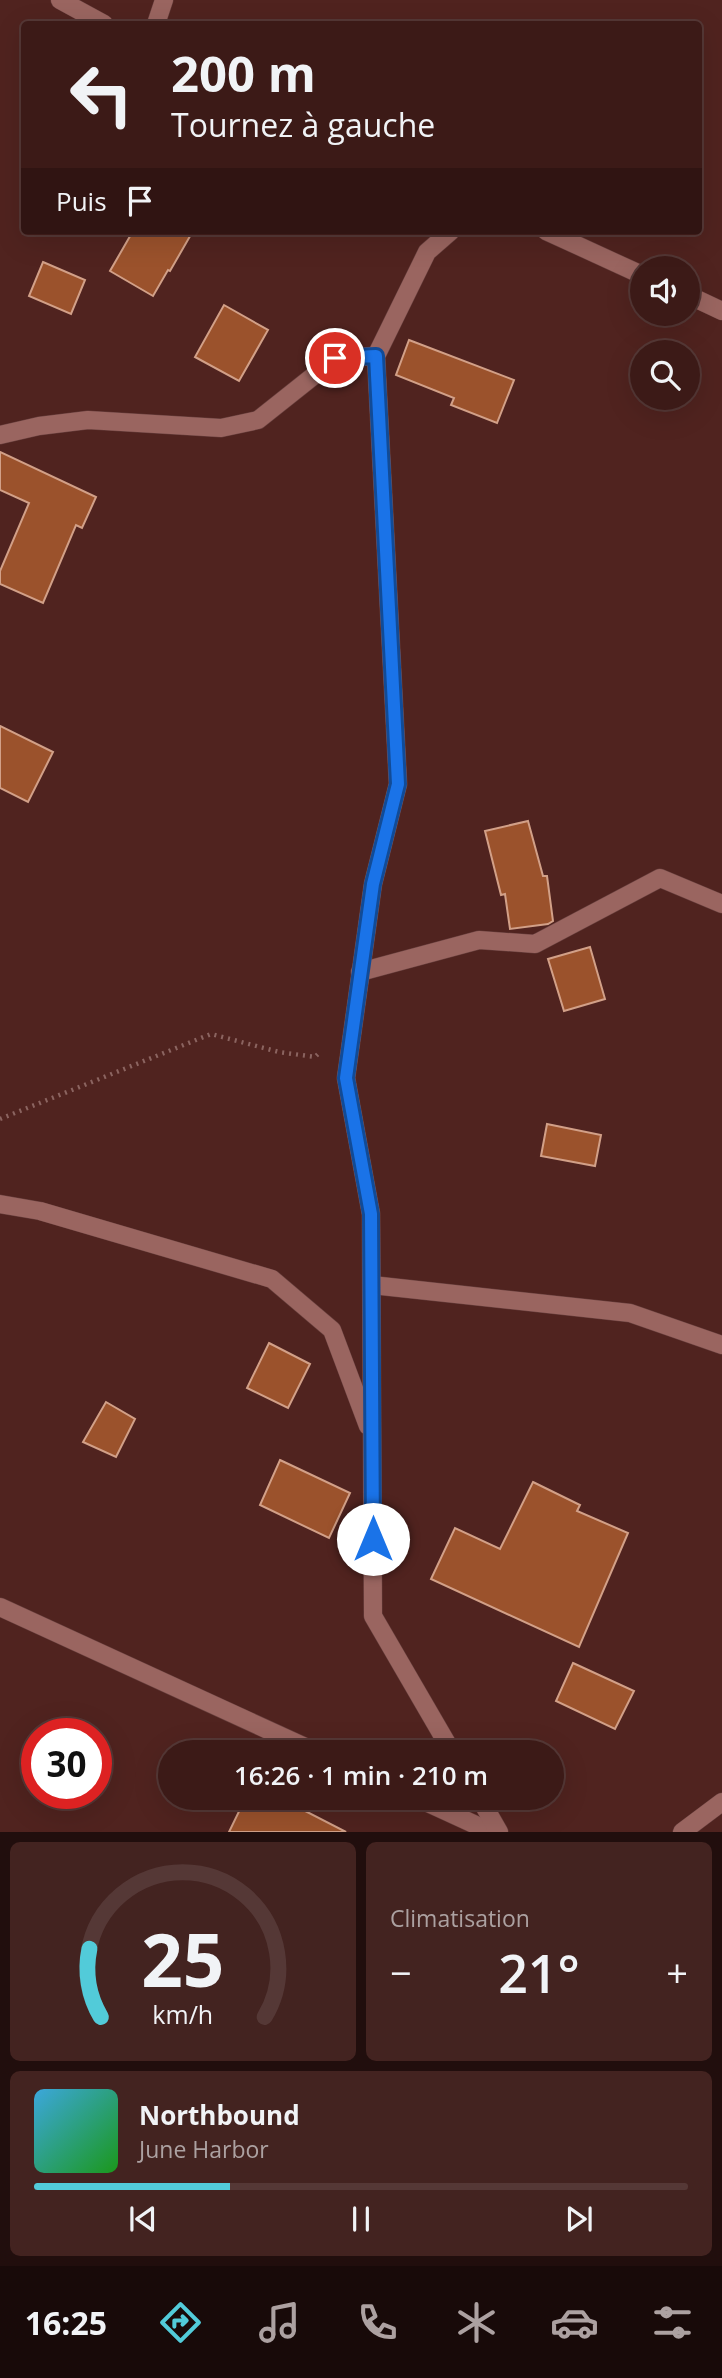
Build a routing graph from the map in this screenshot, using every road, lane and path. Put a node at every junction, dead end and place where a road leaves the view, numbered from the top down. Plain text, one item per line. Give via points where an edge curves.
1 (60, 0) edge
2 (163, 0) edge
3 (98, 21) edge
4 (157, 21) edge
5 (431, 235) edge
6 (446, 235) edge
7 (554, 235) edge
8 (427, 252) junction
9 (630, 270) edge
10 (700, 300) edge
11 (722, 310) edge
12 (376, 356) junction
13 (0, 435) edge
14 (722, 904) edge
15 (360, 972) junction
16 (354, 1024) junction
17 (0, 1119) edge
18 (0, 1204) edge
19 (372, 1285) junction
20 (722, 1345) edge
21 (372, 1436) junction
22 (0, 1607) edge
23 (290, 1740) edge
24 (445, 1740) edge
25 (722, 1802) edge
26 (443, 1810) edge
27 (486, 1810) edge
28 (491, 1832) edge
29 (499, 1832) edge
30 (682, 1832) edge

1 - 3 street
2 - 4 street
5 - 8 street
6 - 8 street
7 - 9 street
8 - 12 street
10 - 11 street
12 - 13 street via 335,358 258,420 221,428 88,419
12 - 15 street via 398,784 373,884
14 - 15 street via 660,878 535,944 479,940
15 - 16 street
16 - 17 path via 315,1056 279,1052 211,1034
16 - 19 street via 346,1078 371,1214
18 - 21 street via 40,1210 272,1279 332,1330
19 - 20 street via 631,1313
19 - 21 street
21 - 24 street via 373,1616
22 - 23 street
25 - 30 street
26 - 28 street
27 - 29 street

